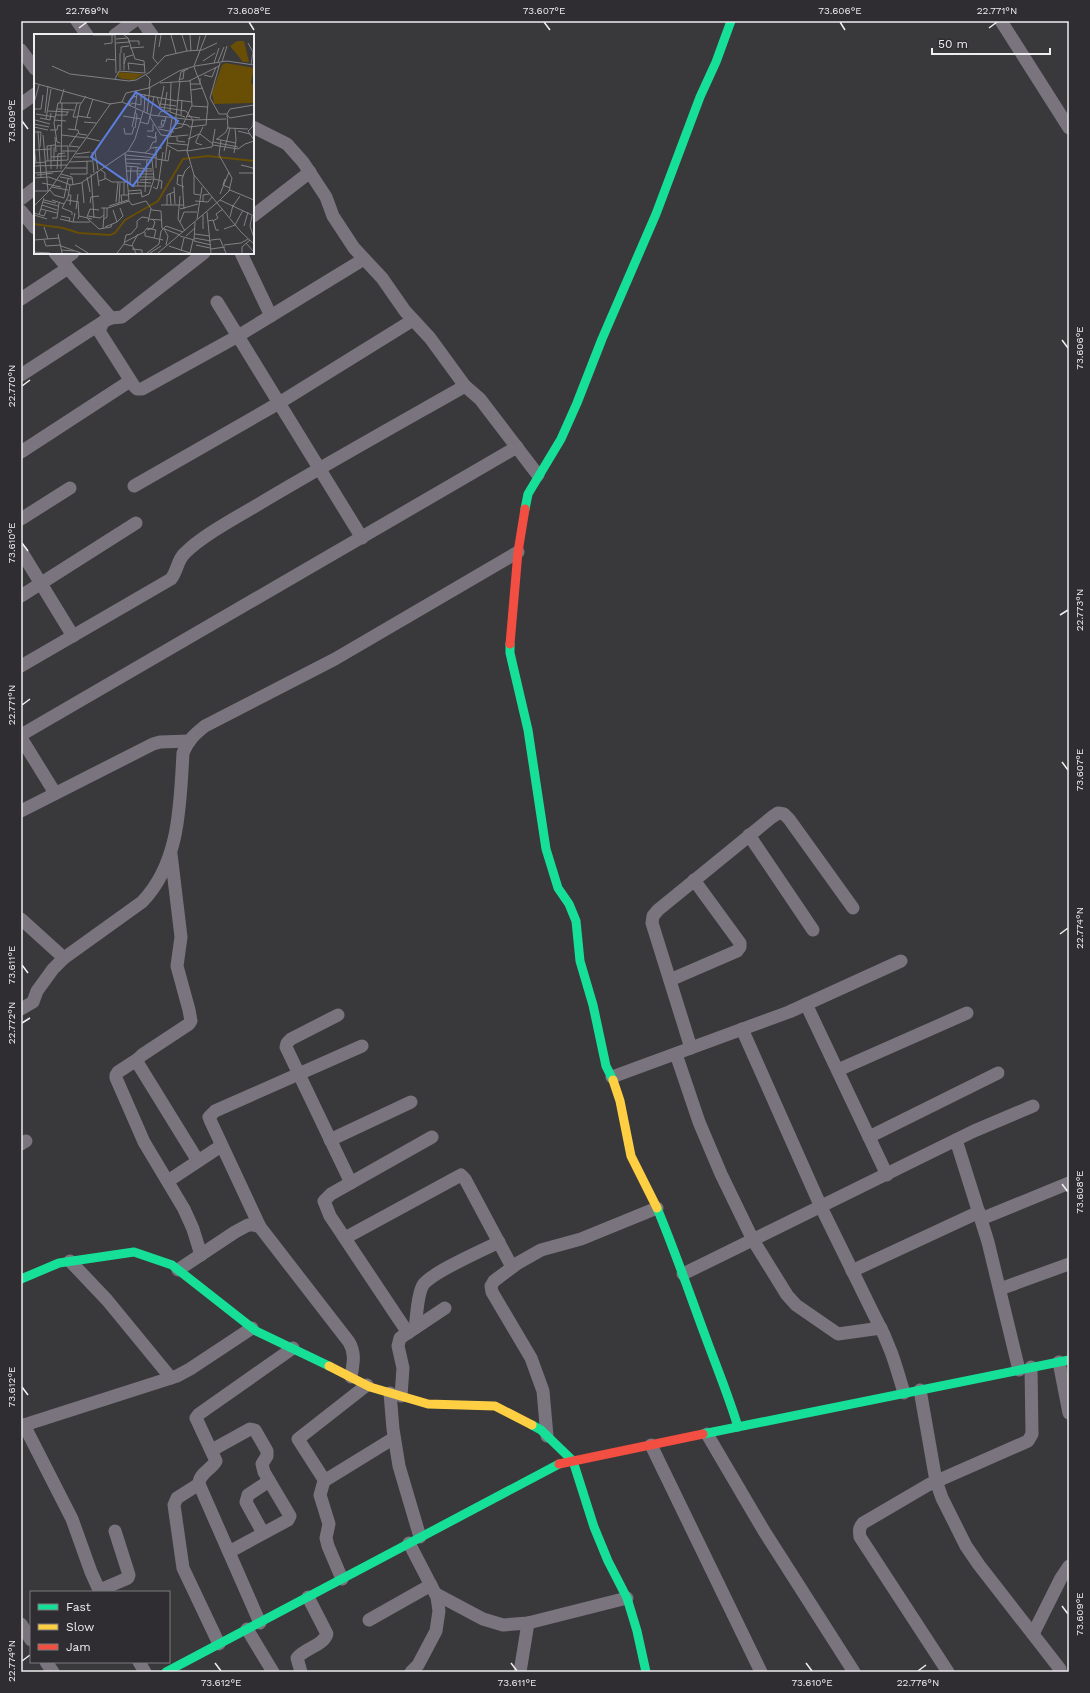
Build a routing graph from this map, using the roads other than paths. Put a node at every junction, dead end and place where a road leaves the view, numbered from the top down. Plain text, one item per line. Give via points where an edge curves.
1 (77, 21) edge
2 (134, 21) edge
3 (142, 21) edge
4 (731, 21) edge
5 (1001, 21) edge
6 (86, 34) edge
7 (115, 34) edge
8 (151, 34) edge
9 (21, 50) edge
10 (34, 68) edge
11 (34, 95) edge
12 (21, 104) edge
13 (254, 128) edge
14 (1069, 128) edge
15 (310, 172) junction
16 (34, 189) edge
17 (21, 198) edge
18 (21, 211) edge
19 (254, 215) edge
20 (34, 227) edge
21 (71, 254) edge
22 (203, 254) edge
23 (241, 254) edge
24 (364, 259) junction
25 (62, 261) edge
26 (21, 299) edge
27 (217, 302) dead end
28 (271, 316) junction
29 (107, 320) junction
30 (413, 320) junction
31 (238, 336) junction
32 (21, 374) edge
33 (130, 381) junction
34 (465, 386) junction
35 (279, 402) junction
36 (517, 447) junction
37 (21, 452) edge
38 (319, 468) junction
39 (538, 474) junction
40 (134, 486) dead end
41 (70, 488) dead end
42 (21, 519) edge
43 (136, 523) dead end
44 (362, 538) junction
45 (21, 550) edge
46 (518, 552) junction
47 (41, 584) junction
48 (21, 596) edge
49 (73, 636) junction
50 (21, 666) edge
51 (21, 737) edge
52 (189, 741) junction
53 (56, 793) junction
54 (21, 811) edge
55 (749, 835) junction
56 (171, 852) junction
57 (694, 880) junction
58 (853, 908) dead end
59 (21, 919) edge
60 (814, 930) dead end
61 (64, 958) junction
62 (901, 961) dead end
63 (670, 980) junction
64 (806, 1004) junction
65 (21, 1009) edge
66 (966, 1013) dead end
67 (338, 1015) dead end
68 (742, 1029) junction
69 (362, 1046) dead end
70 (692, 1048) junction
71 (676, 1054) junction
72 (138, 1059) junction
73 (838, 1070) junction
74 (998, 1073) dead end
75 (299, 1074) junction
76 (612, 1077) junction
77 (411, 1102) dead end
78 (1033, 1106) dead end
79 (432, 1137) dead end
80 (869, 1137) junction
81 (330, 1140) junction
82 (956, 1140) junction
83 (221, 1146) junction
84 (198, 1161) junction
85 (887, 1175) junction
86 (168, 1181) junction
87 (351, 1183) junction
88 (1069, 1183) edge
89 (821, 1207) junction
90 (656, 1208) junction
91 (980, 1215) junction
92 (260, 1227) junction
93 (345, 1238) junction
94 (753, 1240) junction
95 (499, 1242) junction
96 (201, 1255) junction
97 (70, 1261) junction
98 (1069, 1264) edge
99 (512, 1267) junction
100 (178, 1270) junction
101 (852, 1272) junction
102 (683, 1274) junction
103 (21, 1279) edge
104 (1000, 1289) junction
105 (445, 1308) dead end
106 (252, 1328) junction
107 (881, 1328) junction
108 (411, 1330) junction
109 (293, 1348) junction
110 (1064, 1361) edge
111 (1025, 1368) junction
112 (351, 1377) junction
113 (171, 1378) junction
114 (367, 1385) junction
115 (920, 1390) junction
116 (904, 1393) junction
117 (395, 1395) junction
118 (1069, 1413) edge
119 (22, 1425) edge
120 (738, 1427) junction
121 (707, 1434) junction
122 (547, 1436) junction
123 (394, 1438) junction
124 (651, 1445) junction
125 (212, 1450) junction
126 (573, 1461) junction
127 (269, 1481) junction
128 (324, 1481) junction
129 (936, 1481) junction
130 (199, 1484) junction
131 (115, 1531) dead end
132 (263, 1533) junction
133 (415, 1540) junction
134 (229, 1552) junction
135 (1069, 1566) edge
136 (342, 1579) junction
137 (433, 1590) junction
138 (100, 1591) edge
139 (308, 1597) junction
140 (627, 1598) junction
141 (369, 1620) dead end
142 (260, 1622) junction
143 (528, 1623) junction
144 (247, 1629) junction
145 (1033, 1634) junction
146 (219, 1644) junction
147 (47, 1663) edge
148 (140, 1663) edge
149 (1062, 1667) edge
150 (53, 1672) edge
151 (145, 1672) edge
152 (166, 1672) edge
153 (273, 1672) edge
154 (300, 1672) edge
155 (411, 1672) edge
156 (520, 1672) edge
157 (646, 1672) edge
158 (761, 1672) edge
159 (854, 1672) edge
160 (948, 1672) edge

1 - 6 street
2 - 7 street
3 - 8 street
4 - 39 street via 656,214 577,403 549,460
5 - 14 street
9 - 10 street
11 - 12 street
13 - 15 street via 286,144
15 - 19 street
15 - 24 street via 326,197 343,233
16 - 17 street
18 - 20 street
21 - 25 street
22 - 29 street via 122,316
23 - 28 street
24 - 28 street
24 - 30 street via 382,278
25 - 26 street
25 - 29 street
27 - 31 street
28 - 31 street
29 - 32 street
29 - 33 street via 99,331
30 - 34 street via 430,338
30 - 35 street
31 - 33 street via 142,390 137,389
31 - 35 street
33 - 37 street
34 - 36 street via 480,399
34 - 38 street
35 - 38 street
35 - 40 street
36 - 39 street
36 - 44 street
38 - 44 street
38 - 49 street via 186,551 179,558 176,573 171,579
39 - 46 street via 528,494
41 - 42 street
43 - 47 street
44 - 51 street
45 - 47 street
46 - 52 street via 335,659 205,726 193,734
46 - 76 street via 510,653 528,730 546,850 558,888 576,921 580,961 593,1005 606,1066
47 - 48 street
47 - 49 street
49 - 50 street
51 - 53 street
52 - 53 street via 153,744
52 - 56 street via 183,753 180,811
53 - 54 street
55 - 57 street
55 - 58 street via 778,813 784,814
55 - 60 street
56 - 61 street via 164,871 151,893 142,902
56 - 72 street via 181,937 177,966 191,1021
57 - 63 street via 653,916 652,923
57 - 63 street via 740,943 740,947 737,951
59 - 61 street
61 - 65 street via 37,991 33,1002
62 - 64 street
63 - 70 street
64 - 68 street
64 - 73 street
66 - 73 street
67 - 75 street via 287,1043 286,1047
68 - 70 street
68 - 89 street
69 - 75 street
70 - 71 street
71 - 76 street
71 - 94 street via 699,1122
72 - 84 street via 139,1065
72 - 86 street via 118,1072 116,1078 139,1132
73 - 80 street
74 - 80 street
75 - 81 street
75 - 83 street via 211,1114 210,1122
76 - 90 street via 620,1101 631,1156
77 - 81 street
78 - 82 street
79 - 87 street
80 - 85 street
81 - 87 street
82 - 85 street
82 - 91 street
83 - 84 street
83 - 92 street
84 - 86 street
85 - 89 street
86 - 96 street via 193,1229
87 - 93 street via 324,1201 330,1216
88 - 91 street
89 - 94 street
89 - 101 street
90 - 99 street via 581,1239 541,1250
90 - 102 street via 674,1245
91 - 101 street
91 - 104 street
92 - 96 street via 248,1225
92 - 112 street via 353,1348
93 - 95 street via 461,1175
93 - 108 street
94 - 102 street
94 - 107 street via 787,1295 796,1305 832,1331 844,1335
95 - 99 street
95 - 108 street via 438,1273 424,1284
96 - 100 street
97 - 100 street via 134,1252 172,1265
97 - 103 street via 59,1262
97 - 113 street via 107,1300
98 - 104 street
99 - 122 street via 494,1281 491,1286 492,1292 531,1358 543,1391
100 - 106 street
101 - 107 street
102 - 120 street
104 - 111 street
105 - 108 street
106 - 109 street
106 - 113 street via 190,1370
107 - 116 street via 891,1348
108 - 117 street via 398,1342 403,1368
109 - 112 street
109 - 125 street via 199,1414 197,1422
110 - 111 street
110 - 118 street
111 - 115 street
111 - 129 street via 1031,1438
112 - 114 street
113 - 119 street
114 - 117 street
114 - 128 street via 298,1439
115 - 116 street
115 - 129 street
116 - 120 street
117 - 122 street via 428,1404 495,1406 541,1430
117 - 123 street
119 - 138 street via 72,1519
120 - 121 street
121 - 124 street
121 - 159 street via 764,1531
122 - 126 street
123 - 128 street
123 - 133 street
124 - 126 street
124 - 158 street
125 - 127 street via 250,1429 255,1430 268,1451 268,1456 262,1464
125 - 130 street via 216,1461 199,1479
126 - 133 street via 558,1464
126 - 140 street via 594,1527
127 - 132 street via 246,1498
127 - 132 street via 290,1518
128 - 136 street via 320,1495 329,1524 326,1538
129 - 145 street via 942,1498 978,1565
129 - 160 street via 863,1523 859,1531 860,1537
130 - 134 street
130 - 146 street via 177,1498 174,1505 183,1568
131 - 138 street via 129,1575 128,1578
132 - 134 street
133 - 136 street
133 - 137 street
134 - 142 street
135 - 145 street
136 - 139 street
137 - 141 street
137 - 143 street via 483,1619 503,1625
137 - 155 street via 439,1611 436,1631 418,1665
139 - 142 street
139 - 154 street via 327,1634 321,1642 297,1658
140 - 143 street
140 - 157 street
142 - 144 street
143 - 156 street
144 - 146 street
144 - 153 street
145 - 149 street
146 - 152 street
147 - 150 street
148 - 151 street

